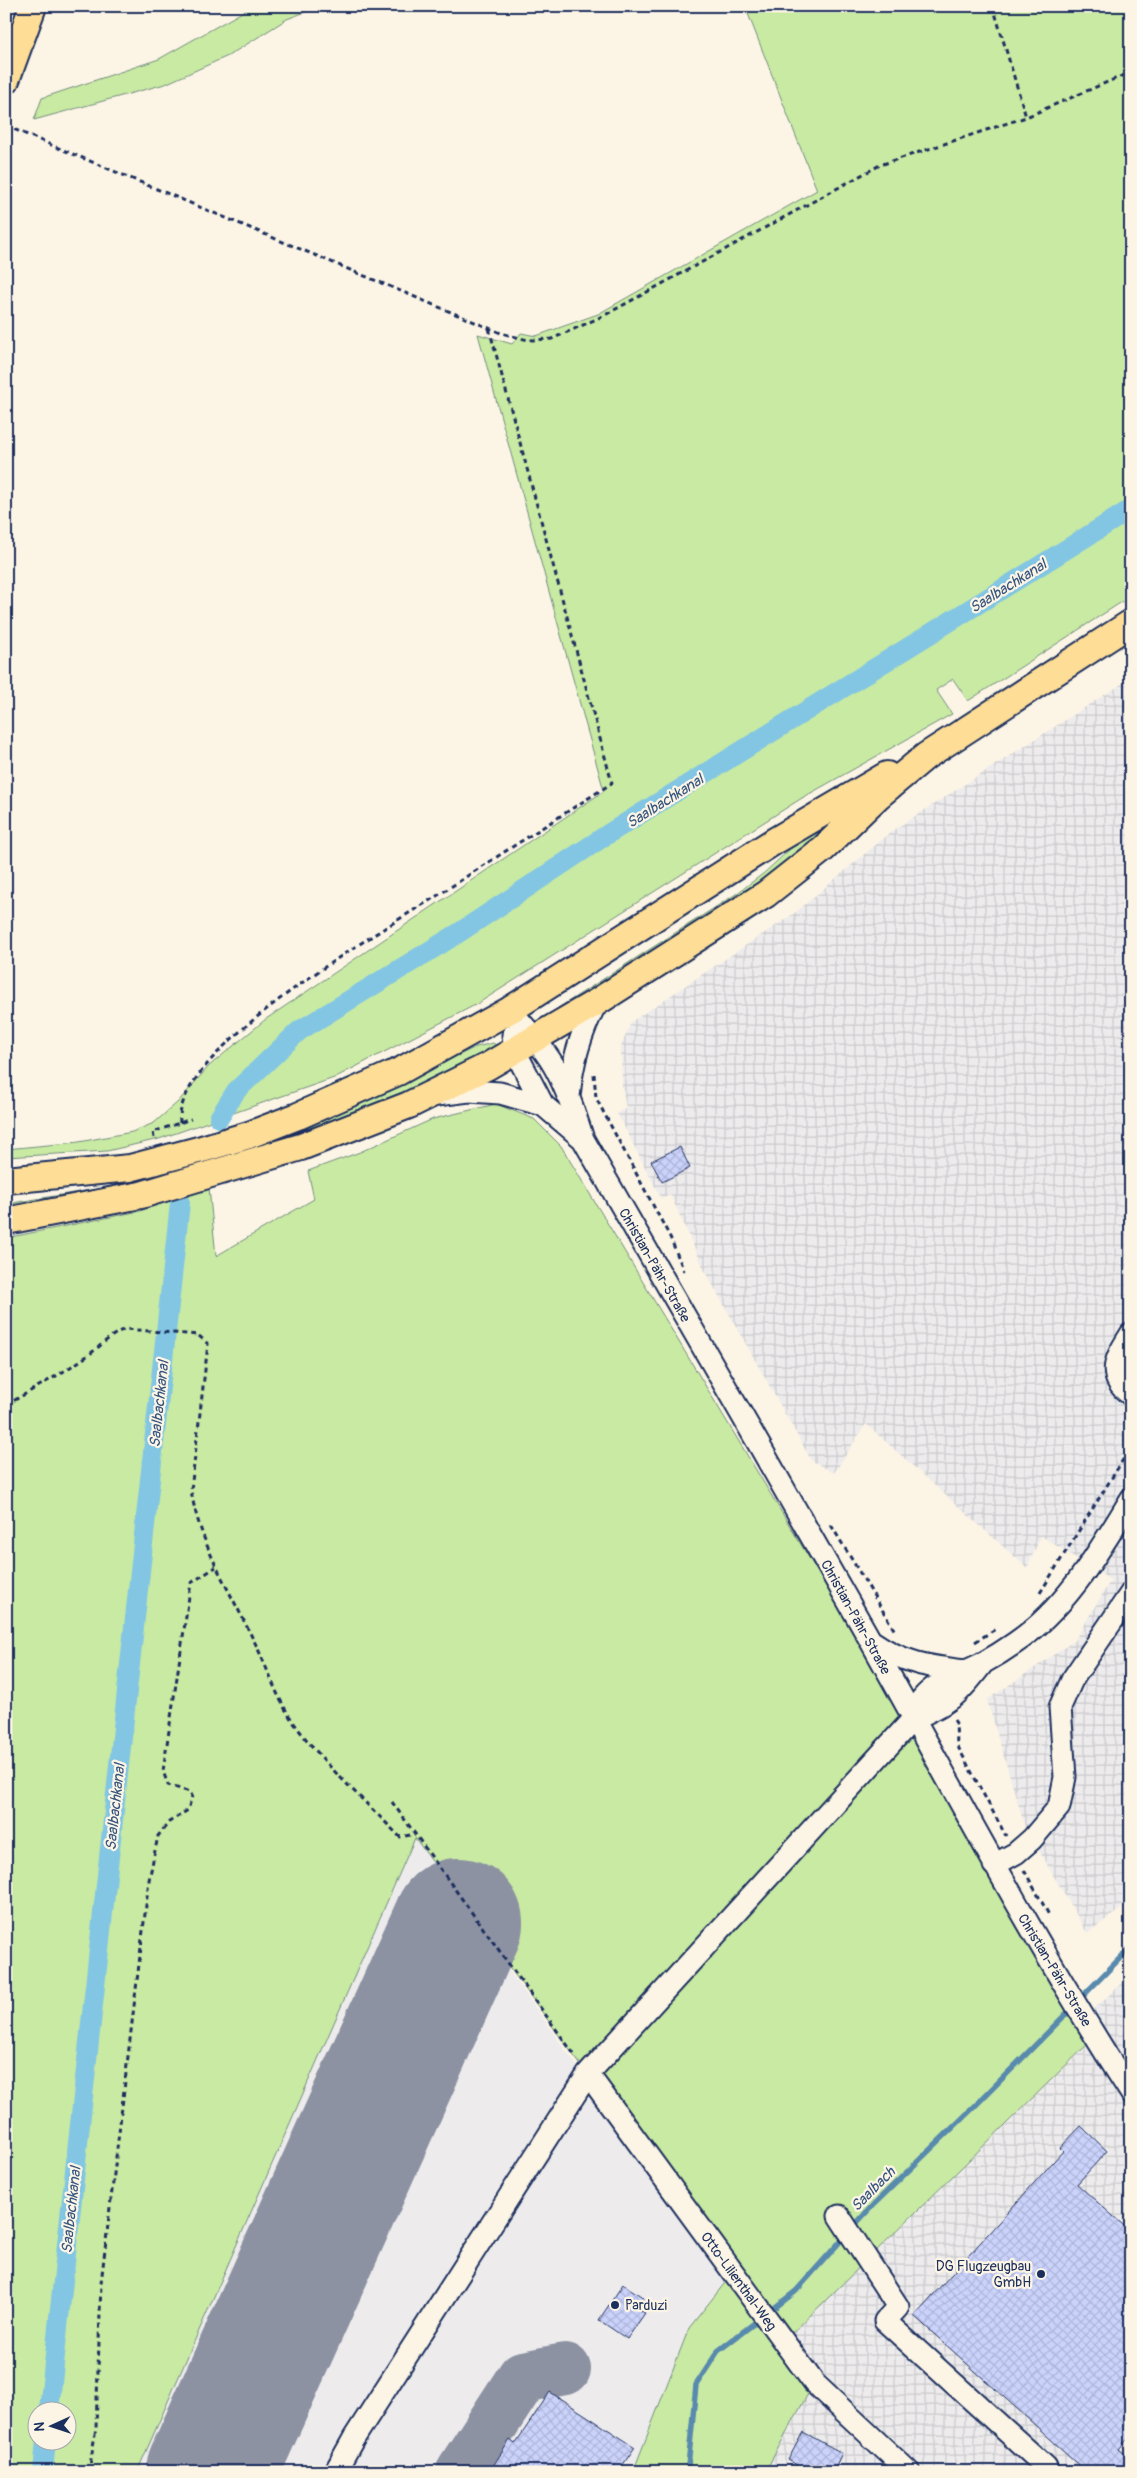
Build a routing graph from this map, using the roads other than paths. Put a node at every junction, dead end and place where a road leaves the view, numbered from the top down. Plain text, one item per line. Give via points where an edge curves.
1 (33, 6) edge
2 (6, 80) edge
3 (1131, 623) edge
4 (926, 756) junction
5 (597, 1002) junction
6 (510, 1010) junction
7 (525, 1045) junction
8 (427, 1096) junction
9 (569, 1098) junction
10 (543, 1105) junction
11 (583, 1139) junction
12 (6, 1180) edge
13 (6, 1221) edge
14 (1131, 1334) edge
15 (1131, 1395) edge
16 (1131, 1498) edge
17 (1131, 1593) edge
18 (870, 1641) junction
19 (974, 1667) junction
20 (913, 1719) junction
21 (994, 1865) junction
22 (588, 2074) junction
23 (1131, 2093) edge
24 (839, 2216) dead end
25 (335, 2472) edge
26 (909, 2472) edge
27 (1042, 2472) edge

1 - 2 main road
3 - 4 main road
4 - 5 main road via 878,796 824,849 766,894
4 - 6 main road via 872,782 818,814
5 - 7 main road
5 - 9 street via 576,1048
6 - 7 street, Christian-Pähr-Straße
6 - 12 main road via 400,1071 249,1135 130,1168
7 - 8 main road
7 - 9 street, Christian-Pähr-Straße via 554,1066
7 - 10 street, Christian-Pähr-Straße
8 - 10 street via 469,1091 500,1093
8 - 13 main road via 302,1147 198,1179 141,1195
9 - 11 street, Christian-Pähr-Straße
10 - 11 street, Christian-Pähr-Straße
11 - 18 street, Christian-Pähr-Straße
14 - 15 street via 1116,1356 1115,1373 1120,1388
16 - 19 street via 1101,1547 1046,1620
17 - 21 street via 1072,1680 1060,1707 1065,1777 1059,1807 1032,1839 1016,1853
18 - 19 street via 913,1663
18 - 20 street, Christian-Pähr-Straße
19 - 20 street via 961,1692 945,1705
19 - 20 street via 936,1686 922,1697 915,1707
20 - 21 street, Christian-Pähr-Straße
20 - 22 street
21 - 23 street, Christian-Pähr-Straße via 1066,1990
22 - 25 street
22 - 26 street, Otto-Lilienthal-Weg via 814,2383
24 - 27 street via 898,2307 885,2321 1046,2467

